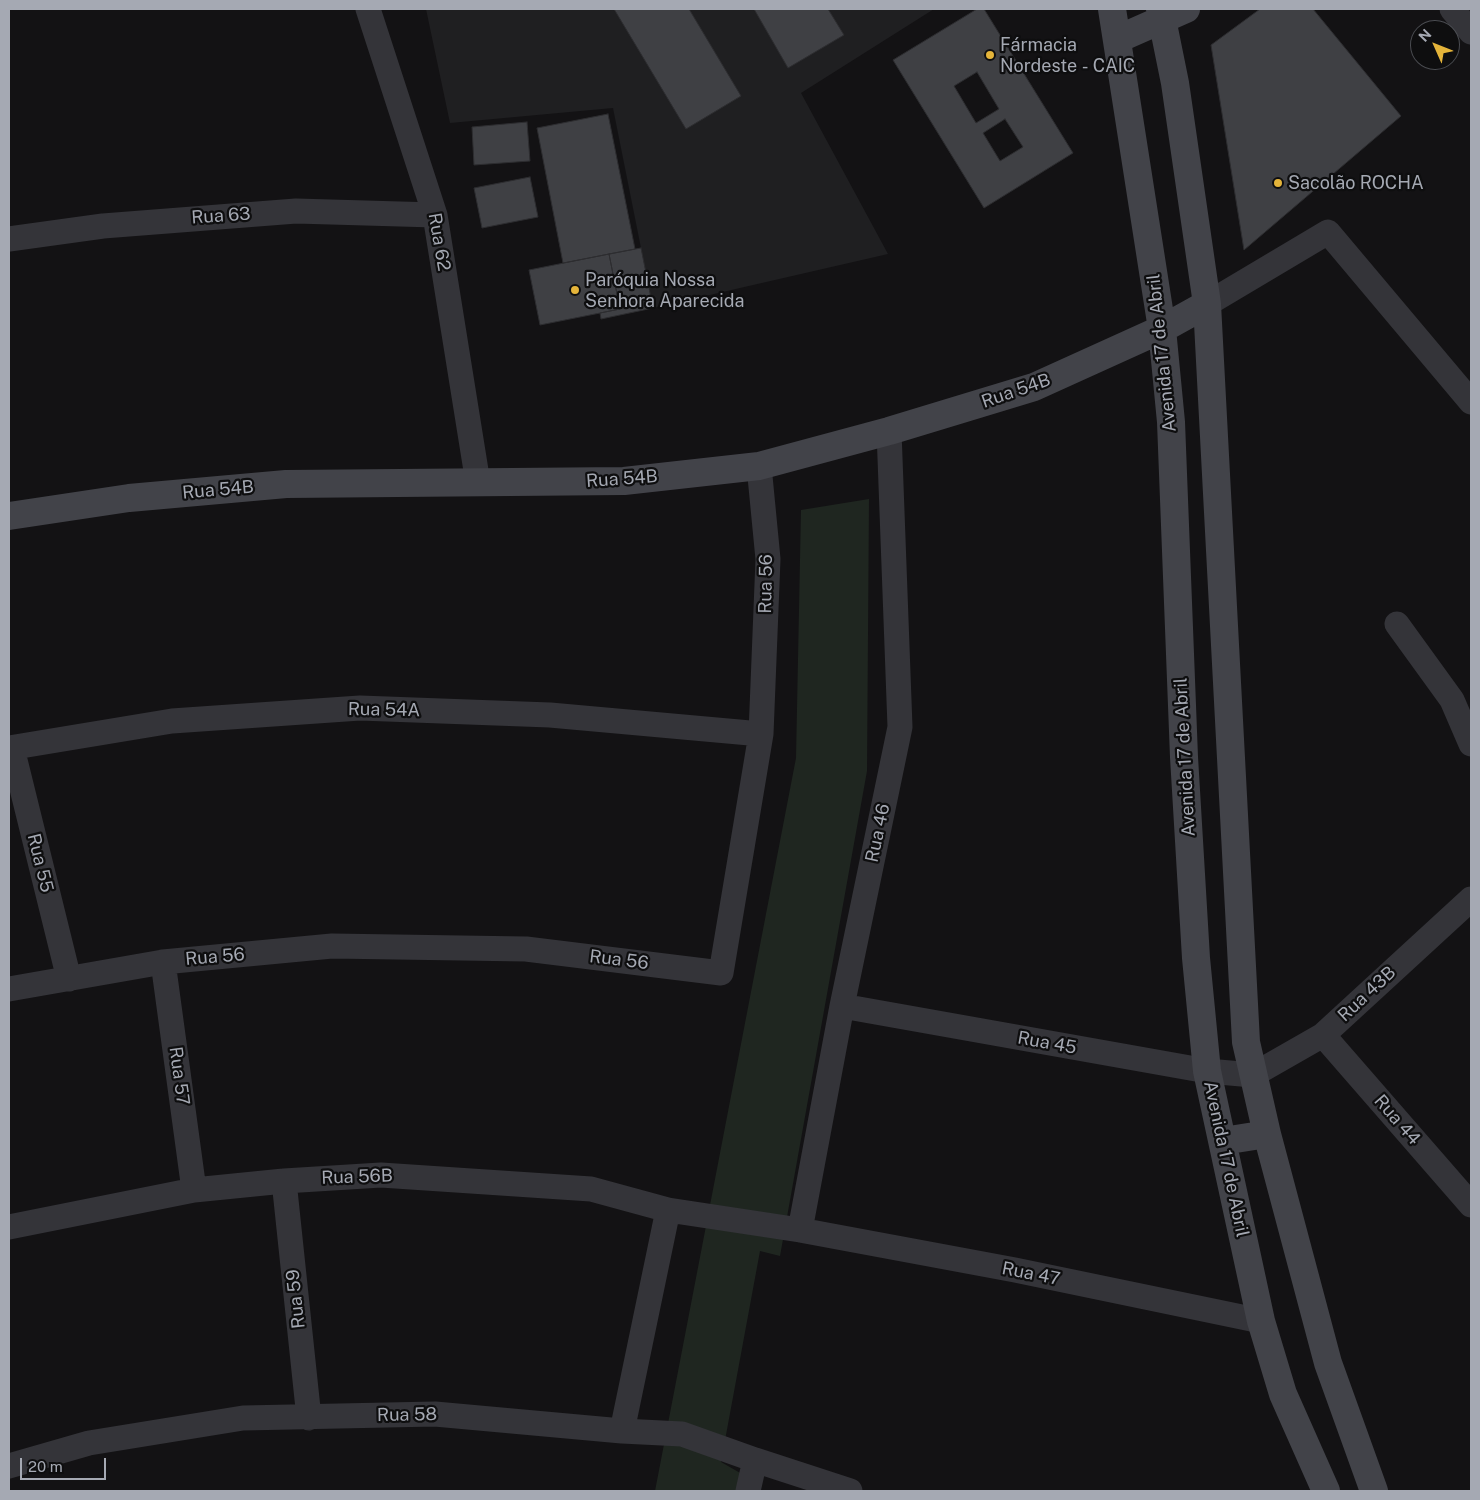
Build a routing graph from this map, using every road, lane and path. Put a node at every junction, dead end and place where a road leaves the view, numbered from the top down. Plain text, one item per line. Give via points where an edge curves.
1 (368, 9) edge
2 (1112, 9) edge
3 (1452, 9) edge
4 (1169, 13) edge
5 (1471, 32) edge
6 (1118, 39) junction
7 (435, 215) junction
8 (9, 239) edge
9 (1206, 304) junction
10 (1162, 329) junction
11 (1471, 402) edge
12 (889, 430) junction
13 (759, 466) junction
14 (478, 483) junction
15 (9, 516) edge
16 (1397, 624) dead end
17 (761, 734) junction
18 (1471, 744) edge
19 (10, 748) edge
20 (1471, 899) edge
21 (163, 962) junction
22 (68, 979) junction
23 (9, 989) edge
24 (842, 1006) junction
25 (1323, 1035) junction
26 (1207, 1071) junction
27 (1253, 1075) junction
28 (1267, 1134) junction
29 (1223, 1141) junction
30 (284, 1181) junction
31 (194, 1190) junction
32 (1471, 1205) edge
33 (668, 1210) junction
34 (9, 1227) edge
35 (800, 1230) junction
36 (1261, 1321) junction
37 (309, 1418) junction
38 (622, 1431) junction
39 (755, 1460) junction
40 (9, 1466) edge
41 (748, 1491) edge
42 (850, 1491) edge
43 (1326, 1491) edge
44 (1374, 1491) edge

1 - 7 street, Rua 62
2 - 6 main road, Avenida 17 de Abril
3 - 5 street
4 - 6 main road
4 - 9 main road via 1174,83
6 - 10 main road, Avenida 17 de Abril
7 - 8 street, Rua 63 via 296,211 103,226
7 - 14 street, Rua 62
9 - 10 main road, Rua 54B
9 - 11 street via 1328,232
9 - 27 main road via 1246,1042
10 - 12 main road, Rua 54B via 1034,388
10 - 26 main road, Avenida 17 de Abril via 1171,422 1185,776 1196,958
12 - 13 main road, Rua 54B
12 - 24 street, Rua 46 via 900,727
13 - 14 main road, Rua 54B via 624,481
13 - 17 street, Rua 56 via 768,560
14 - 15 main road, Rua 54B via 286,484 129,498
16 - 18 street via 1452,700
17 - 19 street, Rua 54A via 550,715 360,708 172,722
17 - 21 street, Rua 56 via 722,973 526,949 332,946
19 - 22 street, Rua 55
20 - 25 street, Rua 43B
21 - 22 street, Rua 56
21 - 31 street, Rua 57
22 - 23 street, Rua 56
24 - 26 street, Rua 45
24 - 35 street, Rua 46
25 - 27 street, Rua 43B
25 - 32 street, Rua 44
26 - 27 street, Rua 45
26 - 29 main road, Avenida 17 de Abril
27 - 28 main road
28 - 29 main road
28 - 44 main road via 1328,1363
29 - 36 main road, Avenida 17 de Abril
30 - 31 street, Rua 56B
30 - 33 street, Rua 56B via 381,1175 469,1179 591,1189
30 - 37 street, Rua 59
31 - 34 street, Rua 56B
33 - 35 street, Rua 56B
33 - 38 street
35 - 36 street, Rua 47
36 - 43 main road, Avenida 17 de Abril via 1283,1394
37 - 38 street, Rua 58 via 435,1414
37 - 40 street, Rua 58 via 242,1418 89,1443
38 - 39 street, Rua 58 via 682,1434
39 - 41 street
39 - 42 street, Rua 58

